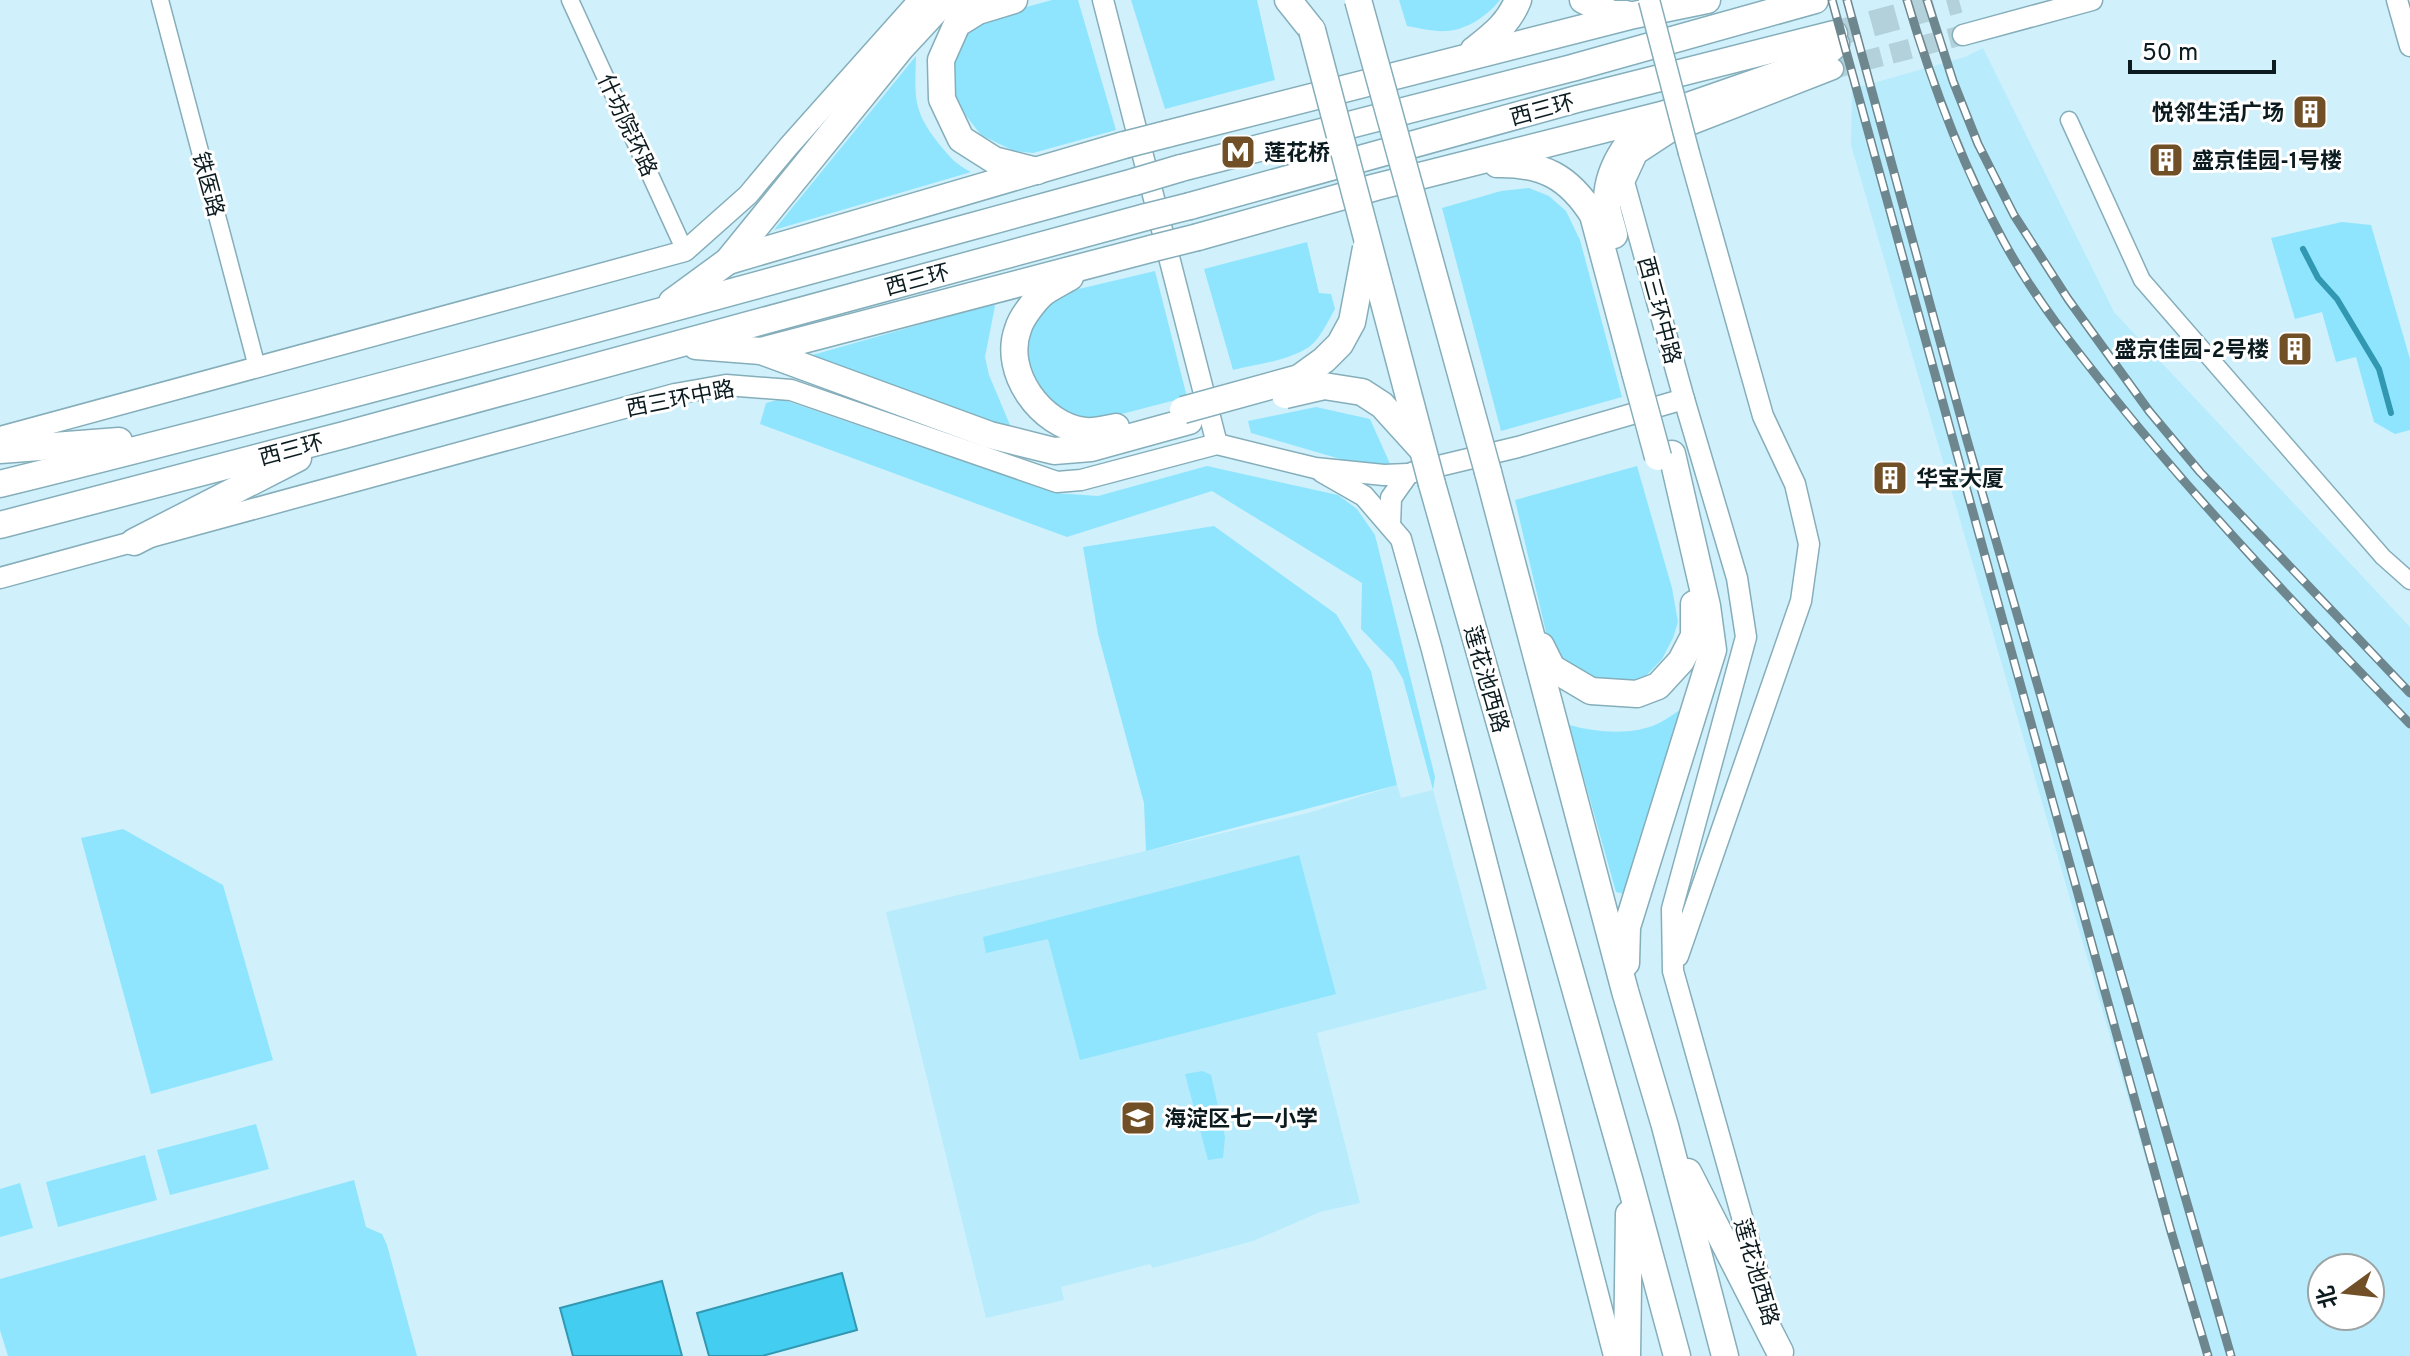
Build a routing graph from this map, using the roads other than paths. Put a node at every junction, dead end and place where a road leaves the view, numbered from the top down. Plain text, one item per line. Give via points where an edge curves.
1 (160, 0) edge
2 (570, 0) edge
3 (919, 0) edge
4 (958, 0) edge
5 (1014, 0) edge
6 (1103, 0) edge
7 (1288, 0) edge
8 (1304, 0) edge
9 (1358, 0) edge
10 (1518, 0) edge
11 (1583, 0) edge
12 (1707, 0) edge
13 (1815, 0) edge
14 (2092, 0) edge
15 (2397, 0) edge
16 (1642, 7) edge
17 (1312, 30) junction
18 (1963, 35) tunnel mouth
19 (2410, 46) edge
20 (1834, 49) junction
21 (1466, 57) junction
22 (1665, 114) junction
23 (2069, 120) dead end
24 (1466, 164) junction
25 (1037, 171) junction
26 (1367, 240) junction
27 (685, 251) junction
28 (728, 261) junction
29 (1094, 263) junction
30 (659, 312) junction
31 (676, 345) junction
32 (761, 351) junction
33 (257, 367) junction
34 (1641, 372) junction
35 (1684, 399) junction
36 (1186, 416) junction
37 (344, 435) junction
38 (195, 436) junction
39 (0, 437) edge
40 (1217, 444) junction
41 (0, 450) edge
42 (1425, 452) junction
43 (1665, 456) junction
44 (1315, 468) junction
45 (1420, 479) junction
46 (0, 484) edge
47 (0, 525) edge
48 (1390, 526) junction
49 (134, 542) junction
50 (0, 578) edge
51 (2410, 581) edge
52 (1525, 614) junction
53 (1673, 971) junction
54 (1625, 991) junction
55 (1665, 1126) junction
56 (1630, 1182) junction
57 (1780, 1354) edge
58 (1614, 1356) edge
59 (1627, 1356) edge
60 (1677, 1356) edge
61 (1725, 1356) edge

1 - 33 street, 铁医路
2 - 27 street, 什坊院环路
3 - 27 street via 748,195
4 - 28 highway via 938,8 900,49
5 - 25 highway via 957,24 941,60 942,99 961,139 994,160
6 - 40 street
7 - 17 highway
8 - 17 highway, 莲花池西路
9 - 52 highway, bridge
10 - 21 highway via 1500,30
11 - 16 highway via 1610,13
12 - 16 highway
13 - 30 highway, 西三环, bridge
14 - 18 street
15 - 19 street
16 - 21 highway
16 - 53 street, bridge via 1763,416 1795,484 1809,544 1801,601
17 - 26 highway, 莲花池西路, bridge
20 - 22 highway via 1817,61
20 - 31 highway, 西三环, bridge via 1577,99
20 - 35 street, 西三环中路 via 1669,133 1637,154 1624,182
21 - 25 highway, bridge
22 - 24 highway
22 - 34 highway via 1634,136 1618,158 1607,205
23 - 51 street via 2142,280 2383,557
24 - 29 highway, bridge
24 - 34 highway via 1520,163 1569,183 1582,197 1593,215
25 - 28 highway
26 - 36 highway, bridge via 1352,322 1324,360 1299,378
26 - 42 highway, 莲花池西路, bridge
27 - 33 street
28 - 30 highway
29 - 32 highway
29 - 36 highway via 1042,293 1018,327 1018,370 1033,402 1059,424 1086,432
30 - 38 highway, 西三环
31 - 32 highway
31 - 37 highway, 西三环
32 - 36 highway via 990,435 1054,451 1091,448
33 - 39 street
34 - 43 highway, bridge
35 - 45 street, 西三环中路
35 - 53 street, 莲花池西路 via 1737,578 1746,637 1672,909
36 - 42 highway, bridge via 1324,386 1362,392 1382,405
37 - 47 highway, 西三环
37 - 49 highway
38 - 41 highway
38 - 46 highway, 西三环
40 - 44 street, 西三环中路
40 - 49 street, 西三环中路 via 1057,482 791,390 726,385 675,394
42 - 45 highway, 莲花池西路, bridge
43 - 52 highway via 1695,620 1694,636 1681,661 1658,686 1637,694 1591,691 1552,668
43 - 54 highway via 1707,606 1713,650 1627,927
44 - 45 street, 西三环中路
44 - 48 street, 莲花池西路 via 1364,496
45 - 48 street via 1391,498
45 - 56 highway, 莲花池西路
48 - 58 street, 莲花池西路 via 1401,539 1432,650
49 - 50 street, 西三环中路
52 - 54 highway
53 - 57 street, 莲花池西路
54 - 55 highway
55 - 57 highway
55 - 61 highway
56 - 59 highway
56 - 60 highway, 莲花池西路

